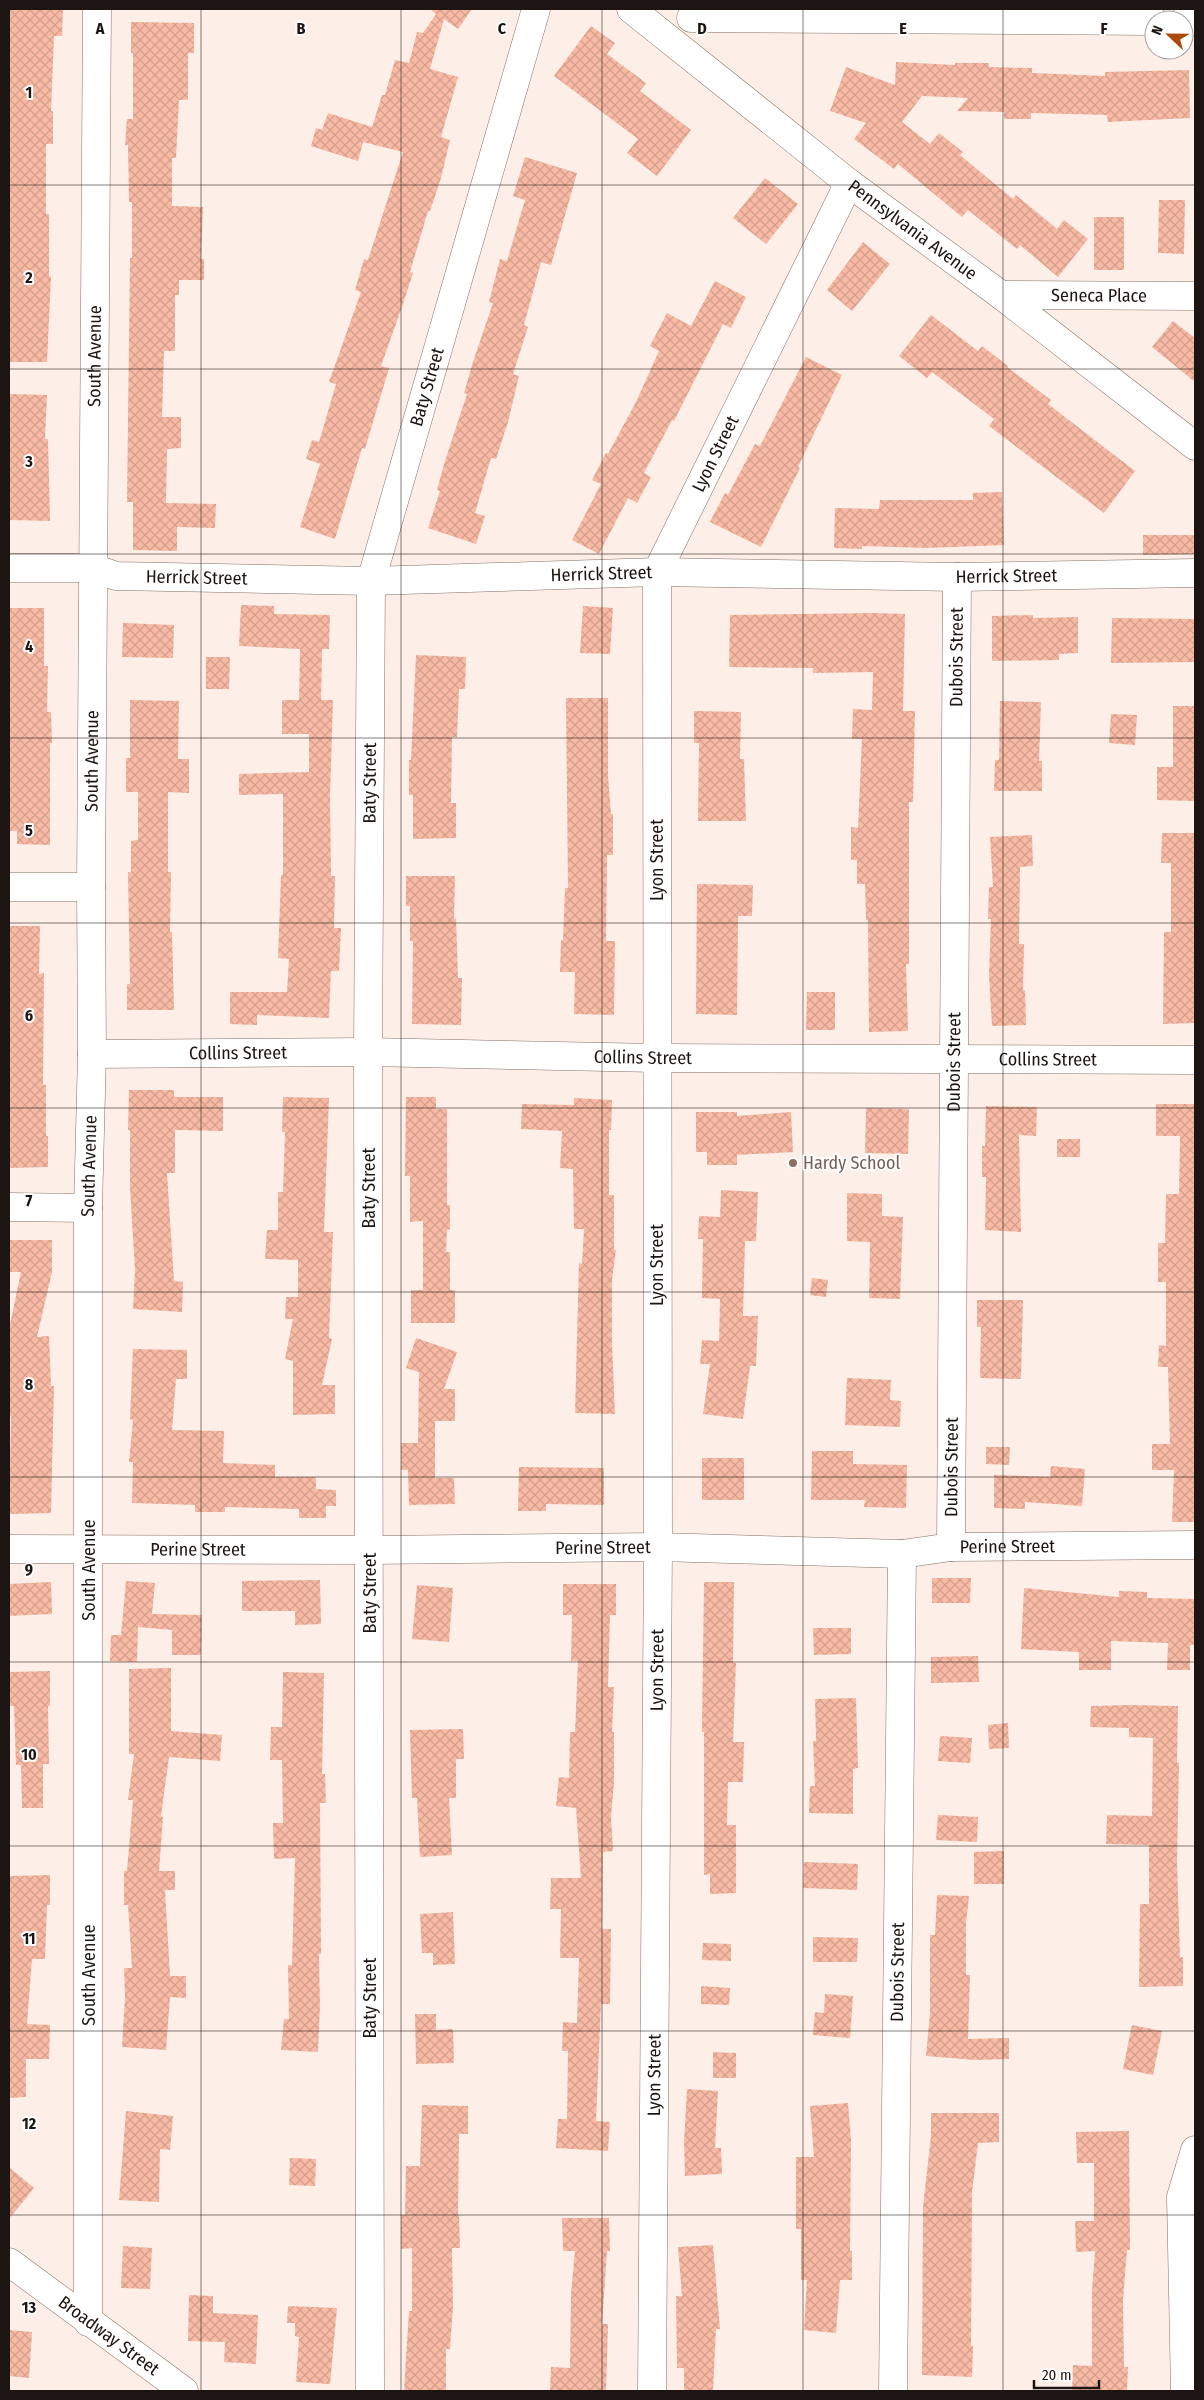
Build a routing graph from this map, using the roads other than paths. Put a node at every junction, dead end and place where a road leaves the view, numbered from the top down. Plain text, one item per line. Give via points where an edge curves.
1 (98, 9) edge
2 (536, 9) edge
3 (631, 9) edge
4 (691, 13) edge
5 (1144, 20) edge
6 (691, 55) junction
7 (849, 183) junction
8 (1001, 296) junction
9 (1195, 296) edge
10 (1195, 446) edge
11 (9, 568) edge
12 (93, 568) junction
13 (657, 572) junction
14 (1195, 573) edge
15 (957, 577) junction
16 (372, 581) junction
17 (9, 887) edge
18 (91, 887) junction
19 (368, 1052) junction
20 (92, 1054) junction
21 (952, 1057) junction
22 (657, 1058) junction
23 (1195, 1060) edge
24 (9, 1207) edge
25 (88, 1208) junction
26 (1195, 1545) edge
27 (658, 1547) junction
28 (950, 1547) junction
29 (89, 1548) junction
30 (9, 1549) edge
31 (370, 1550) junction
32 (902, 1554) junction
33 (1195, 2150) edge
34 (9, 2262) edge
35 (88, 2322) junction
36 (184, 2391) edge
37 (370, 2391) edge
38 (652, 2391) edge
39 (893, 2391) edge
40 (1185, 2391) edge

1 - 12 street, South Avenue
2 - 16 street, Baty Street
3 - 6 street, Pennsylvania Avenue
4 - 5 street
4 - 6 street
6 - 7 street, Pennsylvania Avenue
7 - 8 street, Pennsylvania Avenue
7 - 13 street, Lyon Street
8 - 9 street, Seneca Place
8 - 10 street, Pennsylvania Avenue
11 - 12 street, Herrick Street
12 - 16 street, Herrick Street via 116,576
12 - 18 street, South Avenue
13 - 15 street, Herrick Street
13 - 16 street, Herrick Street
13 - 22 street, Lyon Street
14 - 15 street, Herrick Street
15 - 21 street, Dubois Street
16 - 19 street, Baty Street
17 - 18 street
18 - 20 street, South Avenue
19 - 20 street, Collins Street
19 - 22 street, Collins Street
19 - 31 street, Baty Street
20 - 25 street, South Avenue
21 - 22 street, Collins Street
21 - 23 street, Collins Street
21 - 28 street, Dubois Street
22 - 27 street, Lyon Street
24 - 25 street
25 - 29 street, South Avenue
26 - 28 street, Perine Street
27 - 31 street, Perine Street
27 - 32 street, Perine Street
27 - 38 street, Lyon Street
28 - 32 street, Perine Street
29 - 30 street, Perine Street
29 - 31 street, Perine Street
29 - 35 street, South Avenue
31 - 37 street, Baty Street
32 - 39 street, Dubois Street
33 - 40 street via 1181,2196
34 - 35 street, Broadway Street
35 - 36 street, Broadway Street

